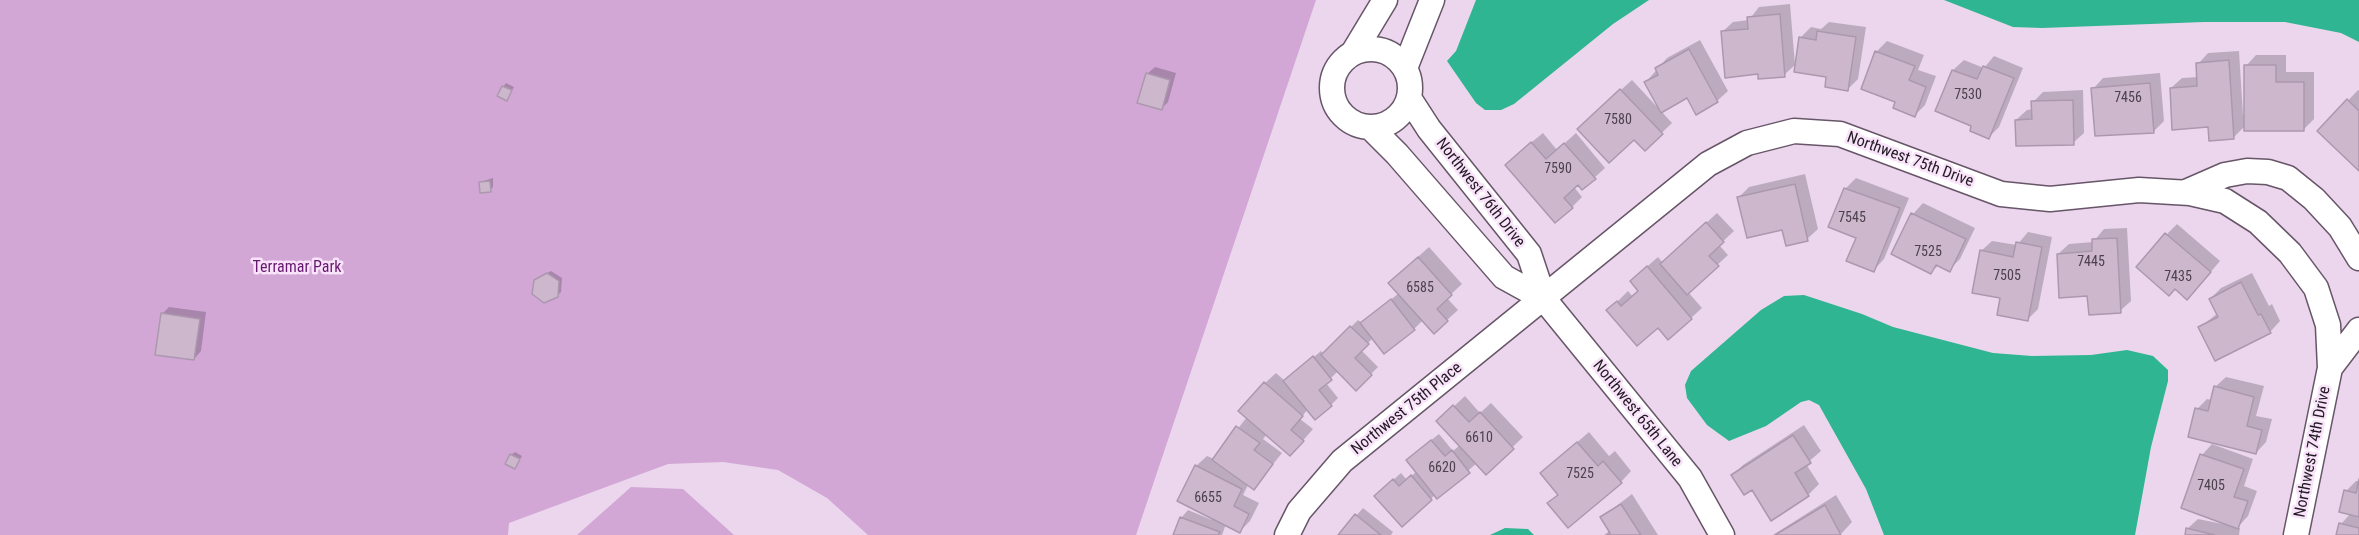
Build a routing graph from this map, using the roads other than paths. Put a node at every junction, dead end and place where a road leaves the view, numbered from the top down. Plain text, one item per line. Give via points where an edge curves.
1 (1385, 0) edge
2 (1432, 0) edge
3 (1353, 53) junction
4 (1405, 68) junction
5 (1409, 98) junction
6 (1371, 128) junction
7 (1467, 177) junction
8 (2186, 192) junction
9 (1438, 200) junction
10 (2290, 253) joint
11 (2359, 258) edge
12 (1544, 299) junction
13 (2359, 330) edge
14 (2330, 368) junction
15 (1287, 535) edge
16 (1722, 535) edge
17 (2296, 535) edge

1 - 3 street
2 - 4 street
3 - 4 street via 1364,49 1387,52
3 - 6 street via 1335,72 1332,98 1346,120
4 - 5 street via 1411,88
5 - 6 street via 1395,120
5 - 7 street, Northwest 76th Drive
6 - 9 street, Northwest 76th Drive
7 - 9 street
7 - 12 street, Northwest 76th Drive via 1529,254
8 - 10 street, Northwest 75th Drive via 2225,201 2258,222
8 - 11 street, Northwest 75th Drive via 2225,175 2247,171 2288,178 2340,227
8 - 12 street, Northwest 75th Drive via 2139,190 2050,199 2001,194 1840,134 1794,131 1747,143 1708,164
9 - 12 street, Northwest 76th Drive via 1504,277
10 - 14 street, Northwest 74th Drive via 2316,288 2328,326
12 - 15 street, Northwest 75th Place via 1342,461 1299,511
12 - 16 street, Northwest 65th Lane via 1690,478
13 - 14 street, Northwest 74th Drive
14 - 17 street, Northwest 74th Drive

